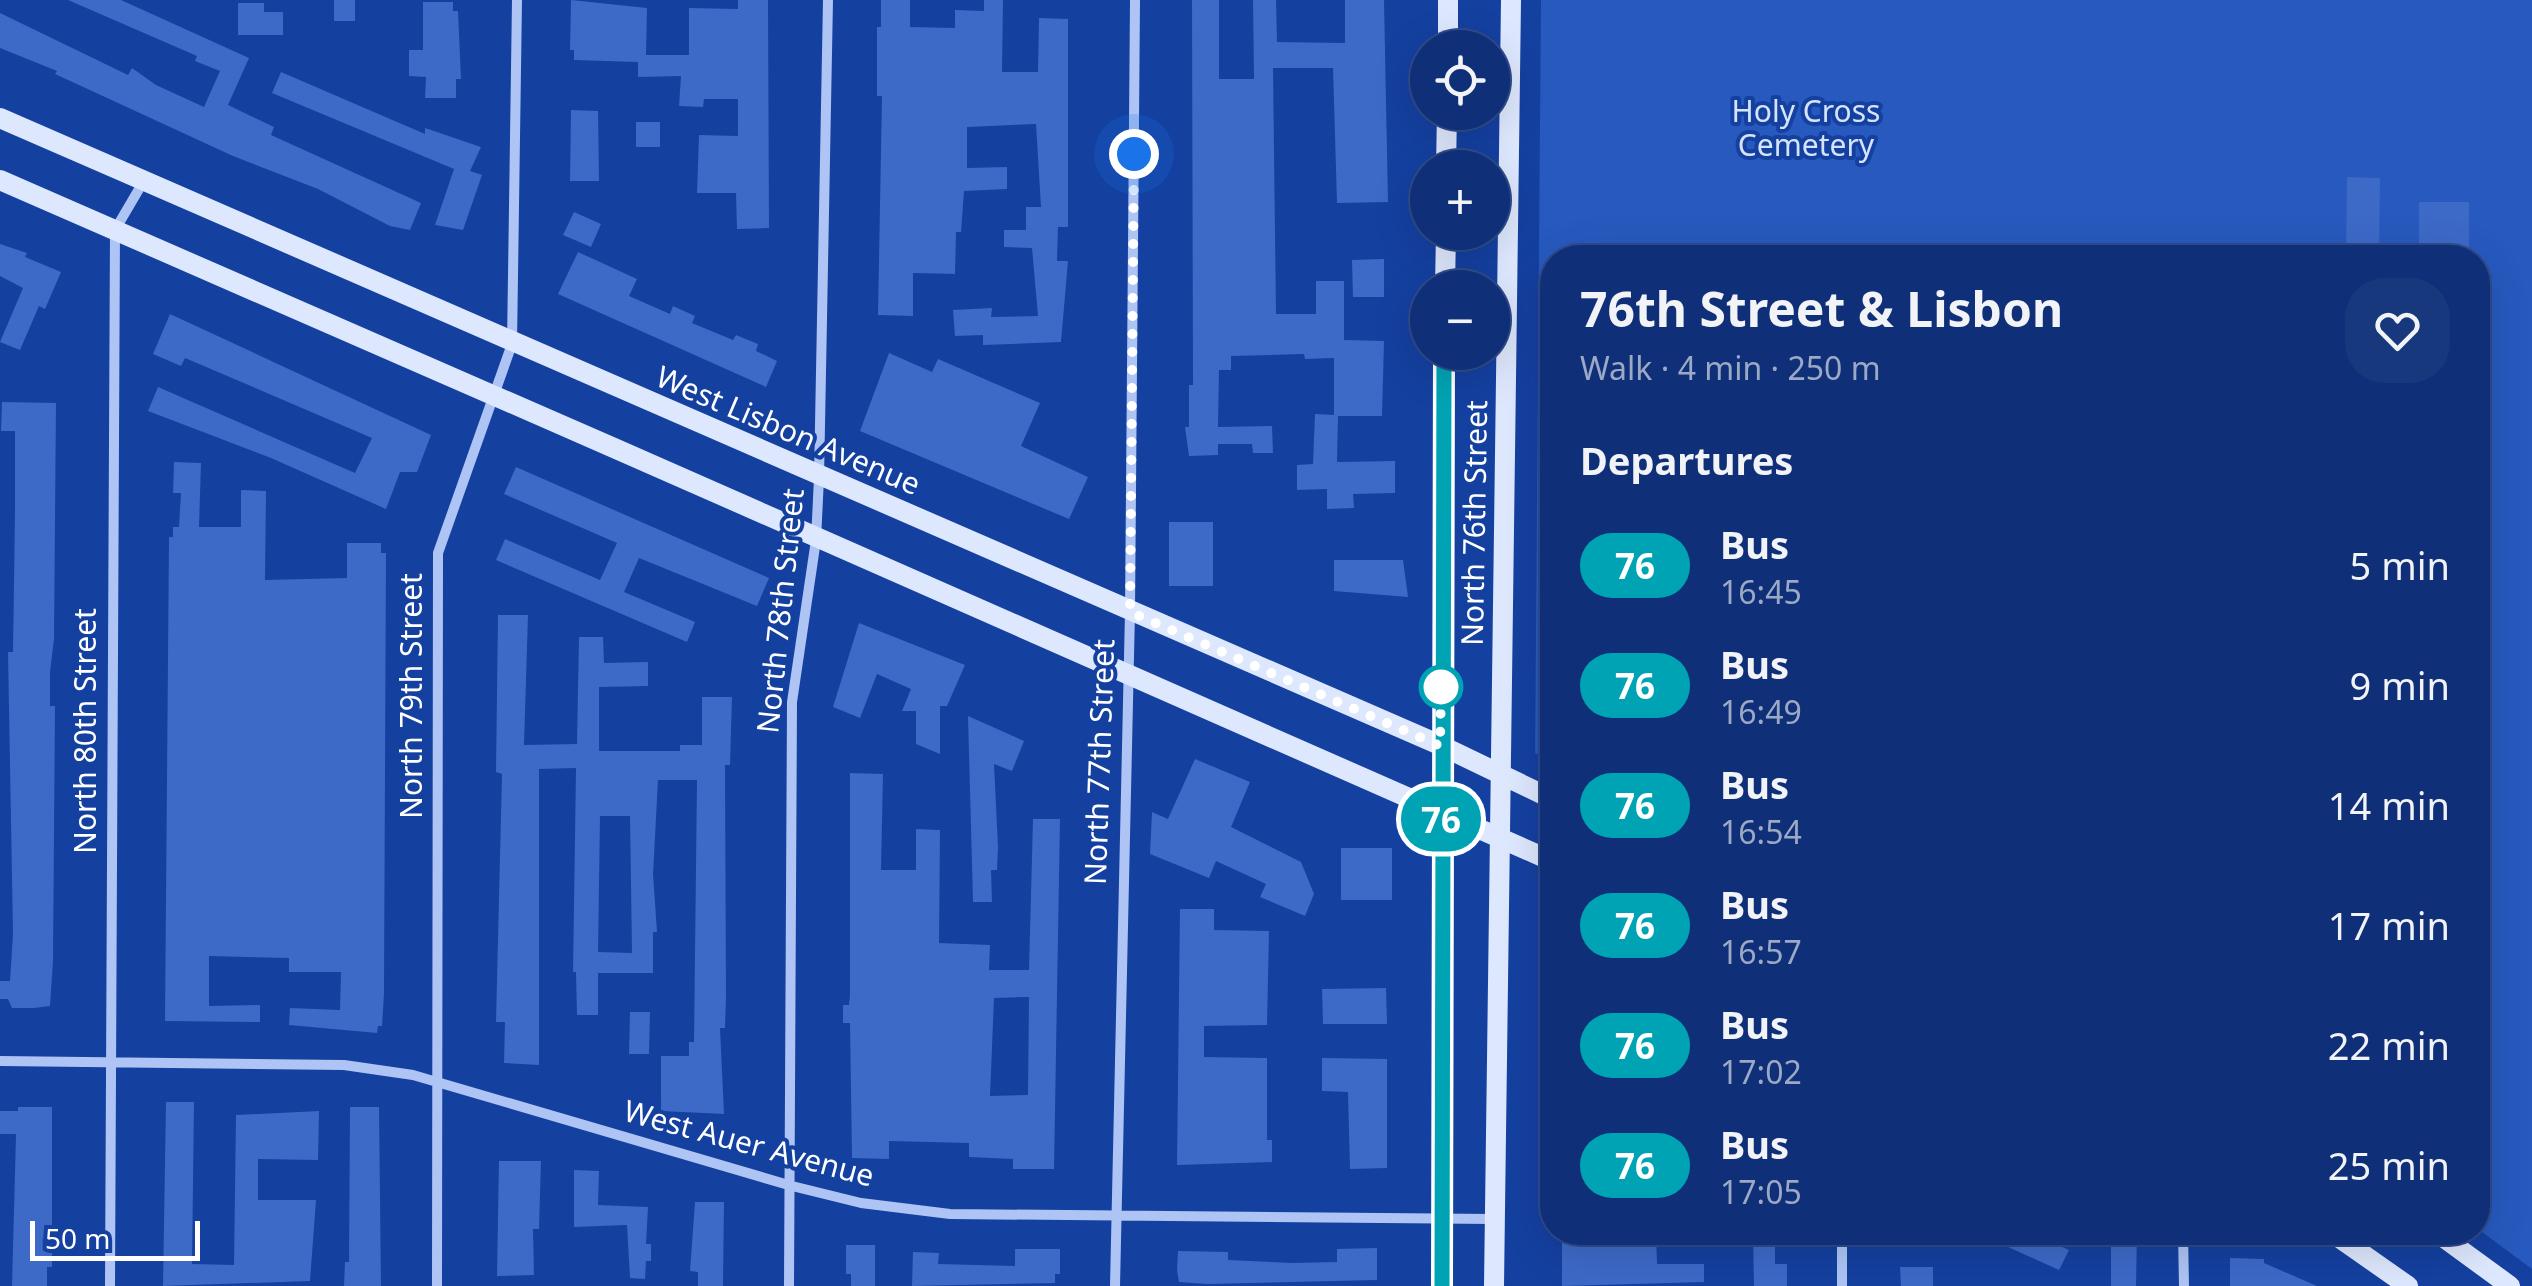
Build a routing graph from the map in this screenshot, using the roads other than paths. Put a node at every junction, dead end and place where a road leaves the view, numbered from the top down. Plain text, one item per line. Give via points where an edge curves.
1 (517, 0) edge
2 (828, 0) edge
3 (1135, 0) edge
4 (1448, 0) edge
5 (1511, 0) edge
6 (1448, 30) edge
7 (0, 118) edge
8 (0, 180) edge
9 (142, 184) junction
10 (115, 230) junction
11 (512, 344) junction
12 (1444, 370) edge
13 (497, 395) junction
14 (819, 478) junction
15 (816, 540) junction
16 (1130, 612) junction
17 (1128, 670) junction
18 (1440, 746) junction
19 (1500, 774) junction
20 (1540, 793) edge
21 (1441, 809) junction
22 (1500, 837) junction
23 (1540, 855) edge
24 (0, 1061) edge
25 (110, 1061) junction
26 (437, 1081) junction
27 (792, 1186) junction
28 (1115, 1213) junction
29 (1443, 1218) junction
30 (1494, 1220) junction
31 (1842, 1245) edge
32 (2184, 1245) edge
33 (2350, 1245) edge
34 (2454, 1245) edge
35 (110, 1286) edge
36 (437, 1286) edge
37 (789, 1286) edge
38 (1115, 1286) edge
39 (1442, 1286) edge
40 (1494, 1286) edge
41 (1842, 1286) edge
42 (2184, 1286) edge
43 (2408, 1286) edge
44 (2510, 1286) edge

1 - 11 street, North 79th Street
2 - 14 street, North 78th Street
3 - 16 street, North 77th Street
4 - 6 main road
5 - 19 main road, North 76th Street
7 - 9 main road, West Lisbon Avenue
8 - 10 main road
9 - 10 street
9 - 11 main road, West Lisbon Avenue
10 - 13 main road
10 - 25 street, North 80th Street
11 - 13 street, North 79th Street
11 - 14 main road, West Lisbon Avenue
12 - 18 main road, North 76th Street
13 - 15 main road
13 - 26 street, North 79th Street via 438,553
14 - 15 street, North 78th Street
14 - 16 main road, West Lisbon Avenue
15 - 17 main road
15 - 27 street, North 78th Street via 792,702
16 - 17 street, North 77th Street
16 - 18 main road, West Lisbon Avenue
17 - 21 main road
17 - 28 street, North 77th Street
18 - 19 main road, West Lisbon Avenue
18 - 21 main road, North 76th Street
19 - 20 main road, West Lisbon Avenue
19 - 22 main road, North 76th Street
21 - 22 main road
21 - 29 main road, North 76th Street
22 - 23 main road
22 - 30 main road, North 76th Street
24 - 25 street, West Auer Avenue
25 - 26 street, West Auer Avenue via 344,1064
25 - 35 street, North 80th Street
26 - 27 street, West Auer Avenue
26 - 36 street, North 79th Street
27 - 28 street, West Auer Avenue via 950,1214
27 - 37 street, North 78th Street
28 - 29 street, West Auer Avenue
28 - 38 street, North 77th Street
29 - 30 street, West Auer Avenue
29 - 39 main road, North 76th Street
30 - 40 main road, North 76th Street
31 - 41 street
32 - 42 street
33 - 43 main road
34 - 44 main road

